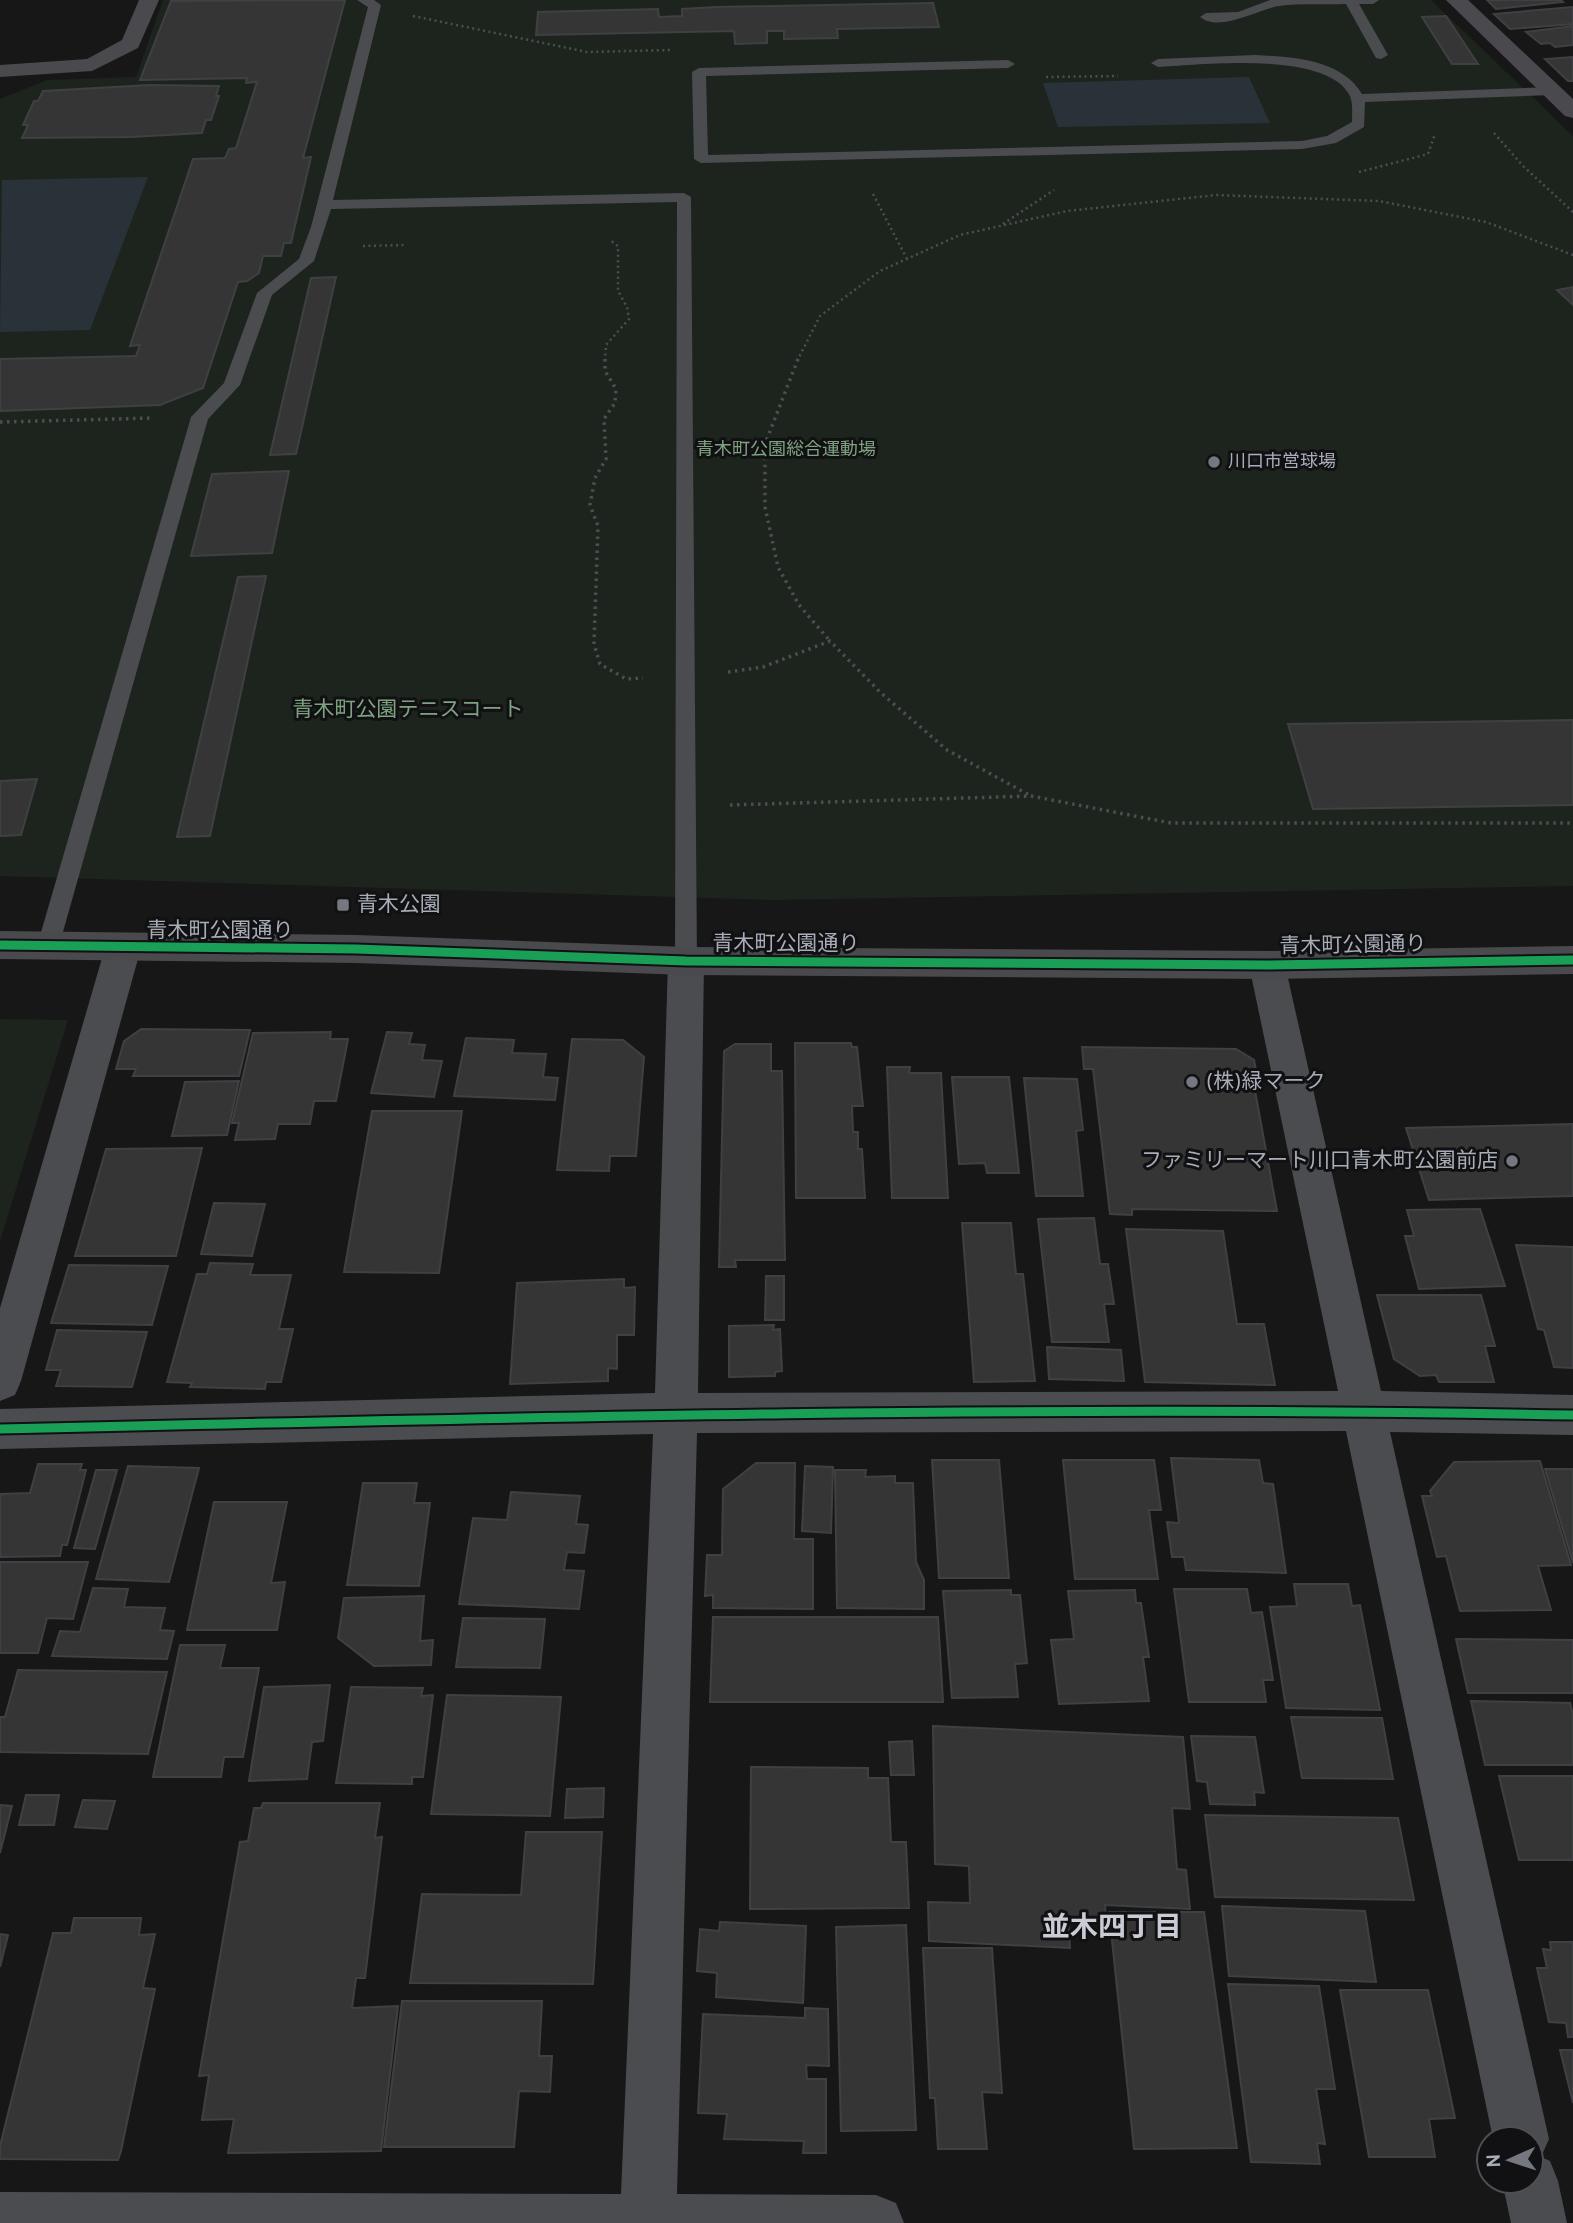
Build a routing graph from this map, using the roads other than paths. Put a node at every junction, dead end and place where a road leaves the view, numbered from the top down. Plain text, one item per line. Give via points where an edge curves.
1 (149, 0) edge
2 (363, 0) edge
3 (1373, 0) edge
4 (1456, 0) edge
5 (1313, 1) edge
6 (1351, 1) edge
7 (1206, 17) dead end
8 (1381, 55) dead end
9 (1158, 63) dead end
10 (1008, 64) dead end
11 (0, 71) edge
12 (1553, 91) junction
13 (1358, 98) junction
14 (1573, 111) edge
15 (324, 205) junction
16 (0, 945) edge
17 (48, 946) junction
18 (123, 948) junction
19 (1573, 960) edge
20 (686, 961) junction
21 (1267, 965) junction
22 (0, 1381) edge
23 (1363, 1411) junction
24 (676, 1413) junction
25 (1573, 1415) edge
26 (0, 1429) edge
27 (1518, 2125) edge
28 (1533, 2195) edge
29 (0, 2220) edge
30 (648, 2222) edge
31 (876, 2223) edge
32 (1539, 2223) edge

1 - 11 street via 131,44 92,65
2 - 15 lane via 375,5
3 - 6 lane
4 - 12 street
5 - 6 lane
5 - 7 lane via 1276,2 1240,16
6 - 8 lane
9 - 13 lane via 1266,60 1303,64 1348,82
10 - 13 lane via 699,72 701,159 1302,145 1331,141 1359,124
12 - 13 lane
12 - 14 street
15 - 17 lane via 306,261 265,293 232,385 200,417
15 - 20 lane via 684,197
16 - 17 street, 青木町公園通り
17 - 18 street, 青木町公園通り
18 - 20 street, 青木町公園通り via 356,949
18 - 22 street
19 - 21 street, 青木町公園通り
20 - 21 street, 青木町公園通り
20 - 24 street
21 - 23 street
23 - 24 street
23 - 25 street
23 - 27 street
24 - 26 street
24 - 30 street
28 - 32 street
29 - 30 street
30 - 31 street

